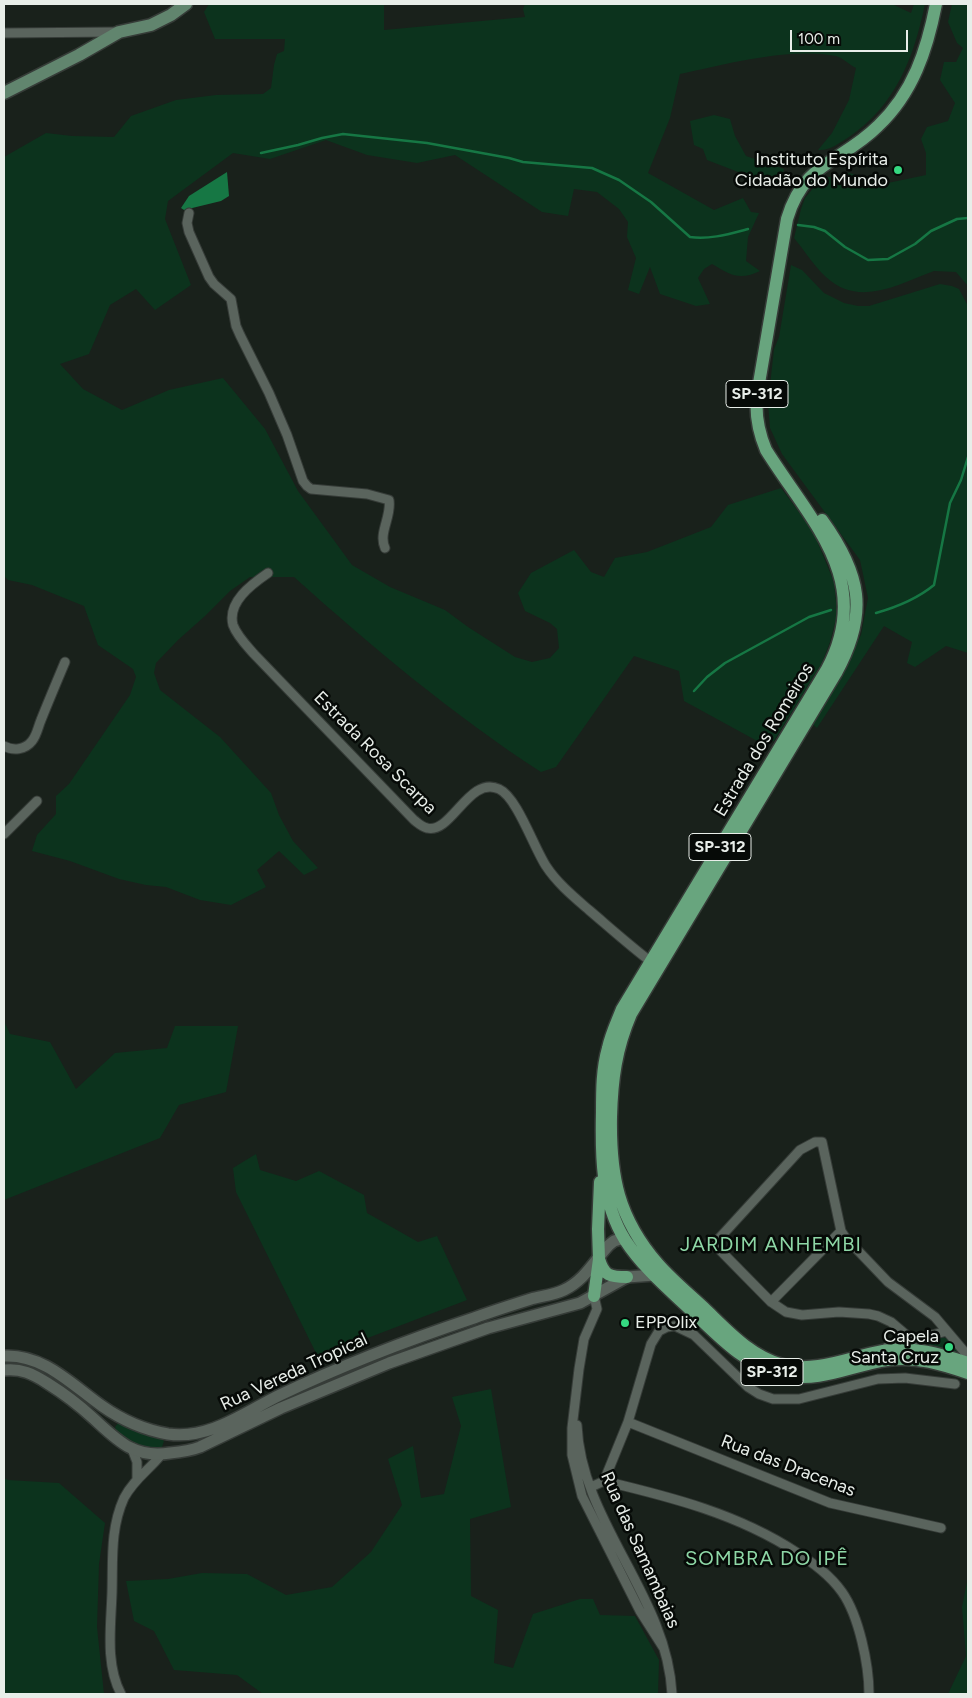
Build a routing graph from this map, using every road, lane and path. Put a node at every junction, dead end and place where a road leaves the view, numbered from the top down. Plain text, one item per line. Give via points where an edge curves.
1 (186, 4) edge
2 (936, 4) edge
3 (4, 32) edge
4 (119, 32) junction
5 (4, 93) edge
6 (189, 213) dead end
7 (781, 471) junction
8 (385, 548) dead end
9 (268, 573) dead end
10 (65, 662) dead end
11 (4, 746) edge
12 (37, 801) dead end
13 (4, 834) edge
14 (650, 961) junction
15 (602, 1162) junction
16 (841, 1230) junction
17 (624, 1238) junction
18 (599, 1259) junction
19 (656, 1270) junction
20 (627, 1277) junction
21 (594, 1296) junction
22 (771, 1302) junction
23 (947, 1331) junction
24 (911, 1339) junction
25 (872, 1354) junction
26 (4, 1356) edge
27 (968, 1356) edge
28 (968, 1363) edge
29 (4, 1370) edge
30 (968, 1373) edge
31 (955, 1384) dead end
32 (575, 1407) junction
33 (119, 1416) junction
34 (628, 1422) junction
35 (106, 1431) junction
36 (170, 1434) junction
37 (132, 1449) junction
38 (161, 1455) junction
39 (137, 1478) junction
40 (604, 1481) junction
41 (591, 1487) junction
42 (599, 1520) junction
43 (940, 1528) dead end
44 (121, 1694) edge
45 (672, 1694) edge
46 (869, 1694) edge

1 - 4 main road via 151,25
2 - 7 main road, Estrada dos Romeiros / SP-312 via 919,66 890,114 867,136 809,177 790,207 756,408 760,436
3 - 4 street
4 - 5 main road
6 - 8 street via 189,232 214,284 231,299 240,335 266,386 304,481 311,488 367,494 389,500 382,540
7 - 14 main road, Estrada dos Romeiros / SP-312 via 824,537 837,564 843,588 842,632 827,669
7 - 19 main road, Estrada dos Romeiros / SP-312 via 812,506 844,554 855,586 856,621 849,648 836,673 636,1003 620,1042 614,1064 612,1093 613,1170 626,1215
9 - 14 street, Estrada Rosa Scarpa via 256,581 234,608 232,613 237,634 414,820 433,828 450,817 477,790 490,787 502,791 513,803 555,878
10 - 11 street via 32,742 15,750
12 - 13 street
14 - 15 main road, Estrada dos Romeiros / SP-312 via 622,1009 607,1049 602,1092
15 - 17 main road, Estrada dos Romeiros / SP-312 via 610,1205
15 - 18 main road
16 - 22 street
16 - 22 street via 820,1141 800,1150 712,1242
16 - 23 street via 888,1282 929,1310
17 - 18 street, Rua Vereda Tropical via 610,1245
17 - 19 main road, Estrada dos Romeiros / SP-312 via 640,1260
18 - 20 main road via 612,1277
18 - 21 main road
18 - 36 street, Rua Vereda Tropical via 586,1275 563,1291 471,1318 364,1358 208,1432
19 - 20 street
19 - 25 main road, Estrada dos Romeiros / SP-312 via 738,1339 774,1362 793,1367 813,1367
19 - 30 main road, Estrada dos Romeiros / SP-312 via 731,1347 751,1362 771,1371 814,1377 874,1363 910,1359 934,1362
20 - 21 street
21 - 32 street, Rua das Samambaias via 597,1309 583,1345
21 - 38 street, Rua Vereda Tropical via 417,1353 327,1387 200,1447
22 - 24 street via 794,1315 838,1312 878,1316
23 - 24 street
23 - 27 street
24 - 25 street
25 - 28 main road, Estrada dos Romeiros / SP-312 via 897,1350 923,1351
26 - 33 street, Rua Vereda Tropical via 21,1356 43,1364
29 - 35 street, Rua Vereda Tropical via 19,1370 36,1376 66,1396
31 - 34 street via 905,1378 878,1379 799,1398 773,1399 748,1387 694,1335 675,1326 660,1331 651,1344
32 - 41 street, Rua das Samambaias via 579,1445
32 - 42 street, Rua das Samambaias via 572,1455 582,1496
33 - 35 street via 110,1422
33 - 36 street, Rua Vereda Tropical
34 - 40 street
34 - 43 street, Rua das Dracenas via 830,1503
35 - 37 street, Rua Vereda Tropical
36 - 38 street
37 - 38 street, Rua Vereda Tropical
37 - 39 street via 138,1462
38 - 39 street
39 - 44 street via 124,1498 113,1535 112,1659 115,1681
40 - 41 street
40 - 46 street via 676,1499 751,1527 775,1538 826,1573 849,1603 862,1642
41 - 42 street, Rua das Samambaias
42 - 45 street, Rua das Samambaias via 640,1611 663,1647

